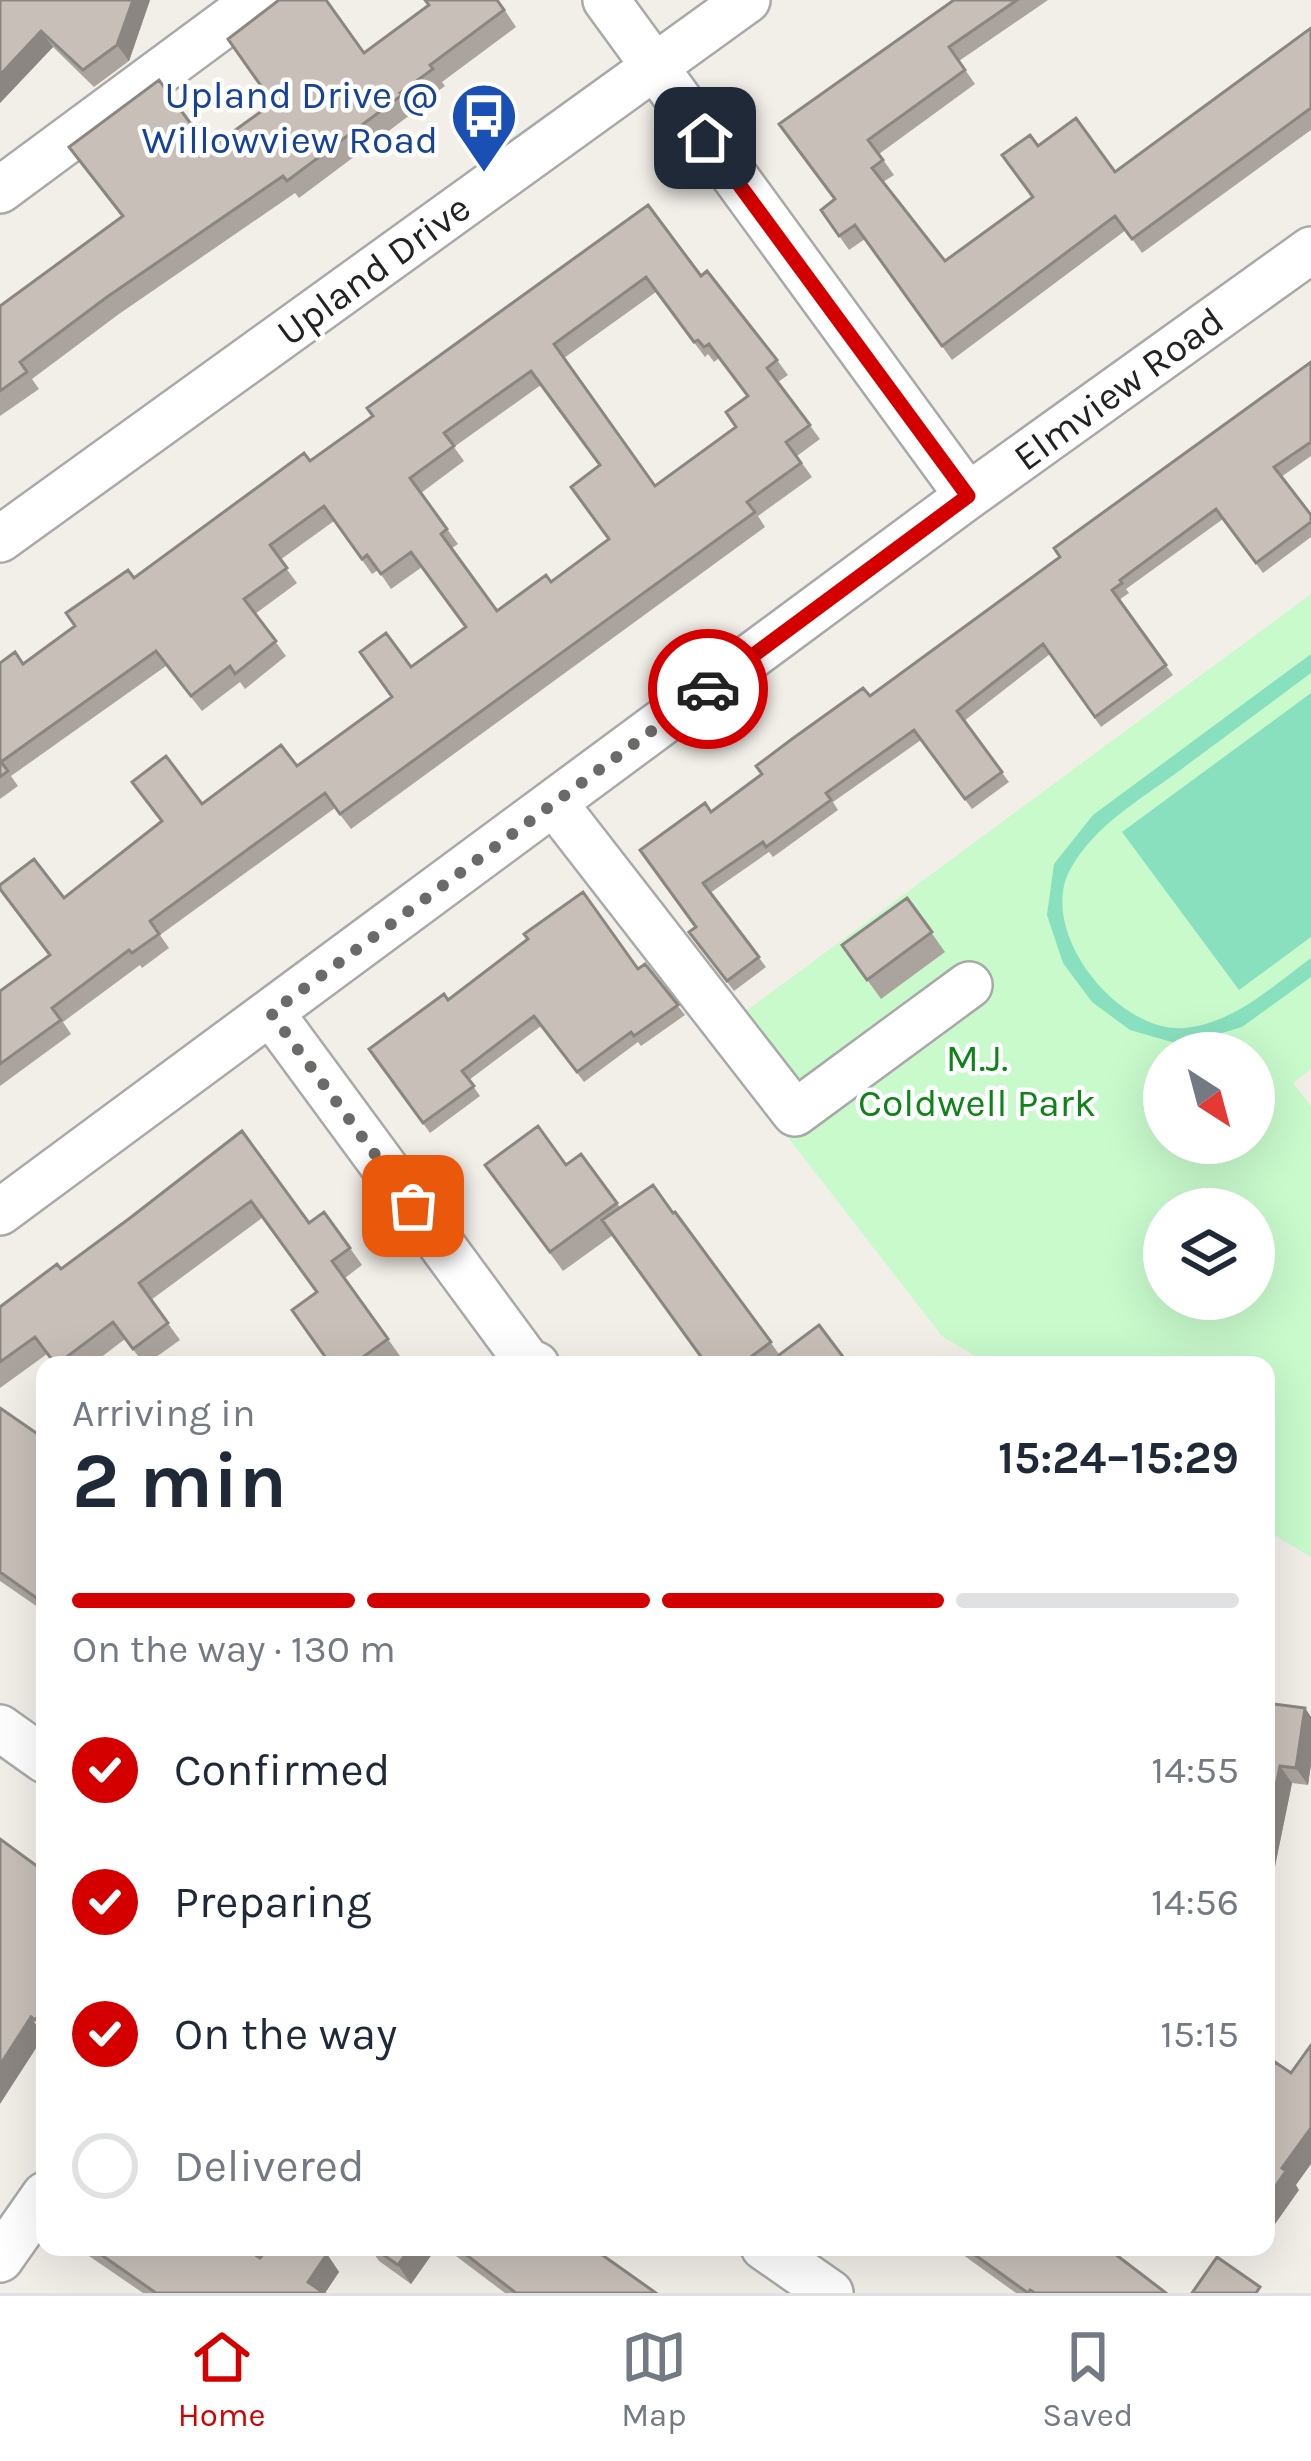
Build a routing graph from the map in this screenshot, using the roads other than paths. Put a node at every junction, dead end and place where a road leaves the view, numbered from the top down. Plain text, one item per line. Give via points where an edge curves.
1 (257, 0) edge
2 (606, 0) edge
3 (747, 0) edge
4 (652, 66) junction
5 (0, 190) edge
6 (1311, 250) edge
7 (968, 496) junction
8 (0, 539) edge
9 (554, 803) junction
10 (969, 985) dead end
11 (271, 1013) junction
12 (0, 1212) edge
13 (524, 1356) edge
14 (0, 1728) edge
15 (36, 1754) edge
16 (36, 2207) edge
17 (777, 2256) edge
18 (0, 2259) edge
19 (830, 2293) edge

1 - 5 street
2 - 4 street
3 - 4 street, Upland Drive
4 - 7 street
4 - 8 street, Upland Drive
6 - 7 street, Elmview Road
7 - 9 street, Elmview Road
9 - 10 street via 795,1113
9 - 11 street, Elmview Road
11 - 12 street, Elmview Road
11 - 13 street
14 - 15 street
16 - 18 street
17 - 19 street

